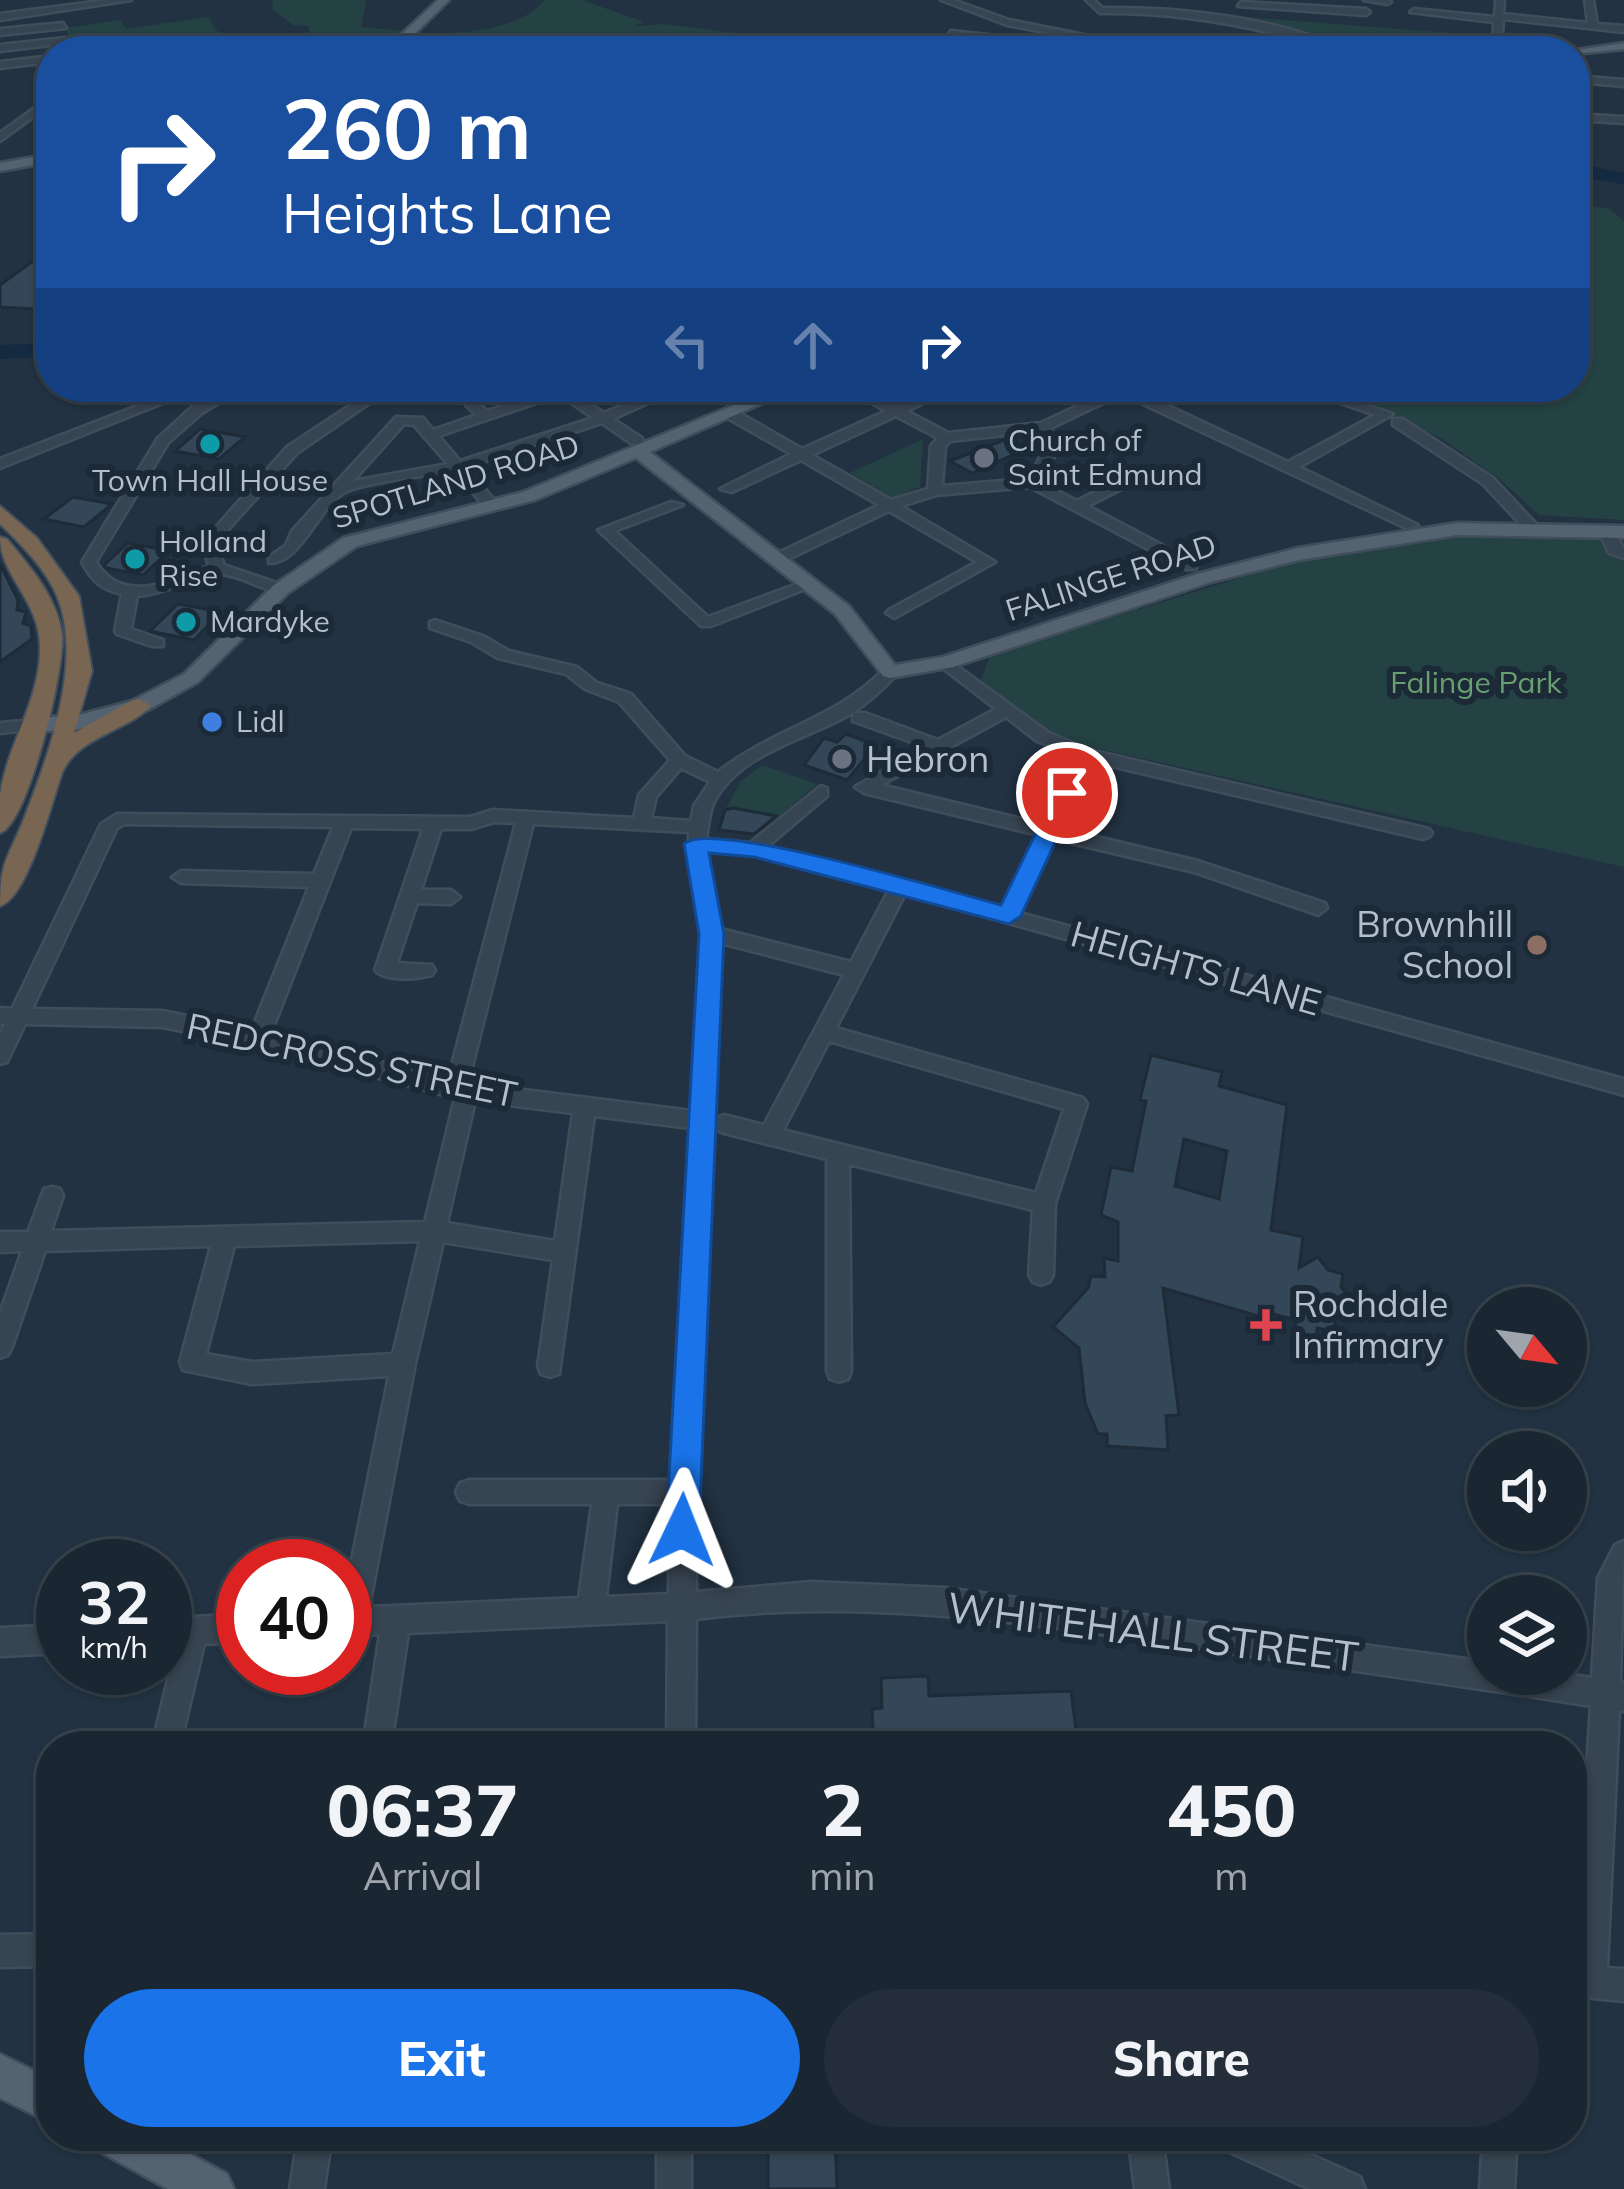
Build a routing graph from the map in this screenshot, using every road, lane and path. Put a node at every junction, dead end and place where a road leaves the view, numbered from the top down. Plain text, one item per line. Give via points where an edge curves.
1 (49, 0) edge
2 (127, 0) edge
3 (444, 0) edge
4 (945, 0) edge
5 (1090, 0) edge
6 (1368, 0) edge
7 (1481, 0) edge
8 (1589, 0) edge
9 (1500, 1) edge
10 (1387, 2) edge
11 (1272, 3) edge
12 (1241, 4) dead end
13 (1177, 5) edge
14 (59, 11) junction
15 (1366, 12) dead end
16 (1414, 12) dead end
17 (0, 16) edge
18 (1500, 18) junction
19 (1593, 25) junction
20 (63, 26) junction
21 (1624, 28) edge
22 (0, 32) edge
23 (1069, 32) junction
24 (951, 34) dead end
25 (64, 36) edge
26 (406, 36) edge
27 (965, 36) edge
28 (1064, 36) edge
29 (1088, 36) edge
30 (1296, 36) edge
31 (1498, 36) edge
32 (1624, 46) edge
33 (36, 47) edge
34 (0, 48) edge
35 (1590, 49) edge
36 (36, 60) edge
37 (0, 64) edge
38 (1590, 80) edge
39 (1608, 82) junction
40 (1624, 83) edge
41 (36, 112) edge
42 (15, 114) dead end
43 (31, 116) junction
44 (1591, 118) joint
45 (1624, 120) edge
46 (0, 138) edge
47 (36, 160) edge
48 (0, 167) edge
49 (156, 402) edge
50 (211, 402) edge
51 (364, 402) edge
52 (470, 402) edge
53 (523, 402) edge
54 (580, 402) edge
55 (642, 402) edge
56 (758, 402) edge
57 (880, 402) edge
58 (917, 402) edge
59 (1094, 402) edge
60 (1150, 402) edge
61 (1345, 402) edge
62 (897, 411) junction
63 (731, 414) junction
64 (484, 416) junction
65 (1392, 418) junction
66 (602, 419) junction
67 (1044, 428) junction
68 (430, 435) junction
69 (946, 437) junction
70 (639, 447) junction
71 (802, 454) junction
72 (3, 460) edge
73 (455, 467) junction
74 (1288, 468) junction
75 (596, 472) junction
76 (1140, 474) dead end
77 (677, 480) junction
78 (1032, 482) junction
79 (337, 488) junction
80 (727, 489) dead end
81 (935, 491) junction
82 (491, 505) junction
83 (676, 505) dead end
84 (888, 506) junction
85 (1076, 507) junction
86 (0, 512) edge
87 (1411, 525) dead end
88 (1532, 528) junction
89 (1615, 532) edge
90 (0, 543) edge
91 (1624, 554) edge
92 (777, 559) junction
93 (274, 560) dead end
94 (1192, 566) dead end
95 (217, 568) junction
96 (810, 584) junction
97 (281, 589) junction
98 (130, 592) junction
99 (894, 613) dead end
100 (435, 625) dead end
101 (157, 643) dead end
102 (946, 663) junction
103 (81, 670) junction
104 (890, 673) junction
105 (139, 706) junction
106 (1004, 711) junction
107 (859, 717) dead end
108 (67, 723) junction
109 (35, 725) junction
110 (0, 728) edge
111 (939, 746) junction
112 (1085, 754) junction
113 (679, 760) junction
114 (55, 762) junction
115 (722, 781) junction
116 (821, 792) dead end
117 (526, 818) junction
118 (344, 822) junction
119 (0, 824) edge
120 (434, 824) junction
121 (641, 824) junction
122 (1048, 832) junction
123 (1424, 833) dead end
124 (697, 836) junction
125 (754, 849) junction
126 (181, 877) dead end
127 (321, 881) junction
128 (900, 886) junction
129 (409, 896) junction
130 (452, 896) dead end
131 (0, 897) edge
132 (1318, 908) dead end
133 (1009, 916) junction
134 (712, 934) junction
135 (425, 970) dead end
136 (854, 970) junction
137 (9, 1017) edge
138 (823, 1032) junction
139 (260, 1039) junction
140 (0, 1056) edge
141 (1624, 1087) edge
142 (462, 1090) junction
143 (585, 1104) junction
144 (714, 1122) junction
145 (771, 1133) junction
146 (838, 1151) junction
147 (52, 1196) dead end
148 (1043, 1204) junction
149 (437, 1231) junction
150 (225, 1235) junction
151 (38, 1239) junction
152 (0, 1242) edge
153 (564, 1252) junction
154 (1041, 1275) dead end
155 (0, 1347) edge
156 (403, 1364) junction
157 (550, 1366) dead end
158 (839, 1371) dead end
159 (469, 1492) dead end
160 (683, 1492) junction
161 (606, 1493) junction
162 (366, 1539) edge
163 (1624, 1554) edge
164 (681, 1607) junction
165 (591, 1612) junction
166 (396, 1620) junction
167 (372, 1621) edge
168 (36, 1640) edge
169 (0, 1642) edge
170 (172, 1695) edge
171 (1614, 1695) edge
172 (168, 1731) edge
173 (378, 1731) edge
174 (681, 1731) edge
175 (1587, 1929) edge
176 (36, 1950) edge
177 (0, 1951) edge
178 (1587, 1982) edge
179 (1624, 1985) edge
180 (0, 2074) edge
181 (36, 2094) edge
182 (142, 2151) edge
183 (313, 2151) edge
184 (674, 2151) edge
185 (1147, 2151) edge
186 (1266, 2151) edge
187 (1499, 2151) edge
188 (212, 2189) edge
189 (308, 2189) edge
190 (674, 2189) edge
191 (1152, 2189) edge
192 (1348, 2189) edge
193 (1497, 2189) edge

1 - 14 street
2 - 14 street
3 - 26 main road
4 - 23 street via 1006,22
5 - 13 street via 1100,11
6 - 10 street
7 - 9 street
8 - 19 street
9 - 18 street
11 - 12 street
11 - 15 street
13 - 30 street
14 - 17 street
14 - 20 street
16 - 18 street
18 - 19 street
18 - 31 street
19 - 21 street
20 - 22 street
20 - 25 street
23 - 28 street
23 - 29 street
24 - 27 street
32 - 35 main road
33 - 34 street
36 - 37 street
38 - 39 street
39 - 40 street
39 - 44 street
41 - 43 street
42 - 43 street
43 - 46 street
44 - 45 street
47 - 48 main road
49 - 72 street
50 - 98 street via 163,441 89,562 108,585
51 - 95 street via 292,450 219,527 209,543
52 - 64 street
53 - 64 street
54 - 66 street
55 - 66 street
56 - 63 main road, SPOTLAND ROAD
57 - 62 street
58 - 62 street
59 - 67 street
60 - 74 street
61 - 65 street
62 - 69 street
62 - 71 street
63 - 70 main road, SPOTLAND ROAD
63 - 71 street
64 - 68 street
65 - 74 street
65 - 88 street via 1487,481
66 - 70 street
66 - 73 street
67 - 69 street
67 - 78 street via 1050,445
68 - 73 street
68 - 79 street via 418,422 394,424
69 - 81 street via 938,446
70 - 75 main road, SPOTLAND ROAD
70 - 77 main road
71 - 80 street
71 - 84 street
73 - 79 street
73 - 82 street
74 - 87 street
75 - 77 main road
75 - 82 main road, SPOTLAND ROAD
76 - 85 street
77 - 92 main road
78 - 81 street
78 - 85 street
79 - 93 street
81 - 84 street
82 - 97 main road, SPOTLAND ROAD via 350,542
83 - 96 street via 605,530 706,623
84 - 92 street
84 - 99 street via 988,562
85 - 94 street
86 - 103 highway via 68,596
88 - 89 main road, FALINGE ROAD
88 - 102 main road, FALINGE ROAD via 1457,529 1298,554
89 - 91 street via 1614,550
90 - 109 highway via 35,588 53,636 52,676
92 - 96 main road
95 - 97 street
95 - 98 street via 179,585
96 - 104 main road via 850,619
97 - 105 main road, SPOTLAND ROAD via 190,678
98 - 101 street via 123,631
100 - 113 street via 504,655 571,670 625,698
102 - 104 main road, FALINGE ROAD
102 - 106 street
103 - 105 highway via 112,705
103 - 108 highway
104 - 115 street, FALINGE ROAD via 880,687 760,748
105 - 108 main road, SPOTLAND ROAD
105 - 114 highway via 96,727
106 - 111 street
106 - 112 street
107 - 111 street
108 - 109 main road, SPOTLAND ROAD
108 - 114 highway
109 - 110 street
109 - 119 highway
111 - 122 street via 864,787
112 - 122 street
112 - 123 street
113 - 115 street
113 - 121 street via 648,795
114 - 131 highway
115 - 124 street, FALINGE ROAD
116 - 125 street
117 - 120 street, HEIGHTS LANE
117 - 121 street, HEIGHTS LANE
117 - 142 street
118 - 120 street, HEIGHTS LANE
118 - 127 street
118 - 137 street, HEIGHTS LANE via 110,824
120 - 129 street
121 - 124 street, HEIGHTS LANE
122 - 132 street
122 - 133 street
124 - 125 street, HEIGHTS LANE
124 - 134 street
125 - 128 street, HEIGHTS LANE
126 - 127 street
127 - 139 street
128 - 133 street, HEIGHTS LANE
128 - 136 street
129 - 130 street
129 - 135 street via 385,970
133 - 141 street, HEIGHTS LANE
134 - 136 street
134 - 144 street
136 - 138 street
137 - 139 street, REDCROSS STREET via 163,1019
137 - 140 street
138 - 145 street
138 - 148 street via 1076,1104
139 - 142 street, REDCROSS STREET
142 - 143 street, REDCROSS STREET
142 - 149 street
143 - 144 street, REDCROSS STREET
143 - 153 street
144 - 145 street, REDCROSS STREET
144 - 160 street
145 - 146 street, REDCROSS STREET
146 - 148 street, REDCROSS STREET
146 - 158 street
147 - 151 street
148 - 154 street
149 - 150 street
149 - 153 street
149 - 156 street
150 - 151 street
150 - 156 street via 192,1362 252,1373
151 - 152 street
151 - 155 street
153 - 157 street
156 - 162 street
159 - 161 street
160 - 161 street
160 - 164 street
161 - 165 street
163 - 171 street via 1611,1578
164 - 165 street, WHITEHALL STREET
164 - 171 street, WHITEHALL STREET via 731,1598 871,1597
164 - 174 street
165 - 166 street, WHITEHALL STREET
166 - 167 street, WHITEHALL STREET
166 - 173 street
168 - 169 street
170 - 172 street
171 - 175 street
176 - 177 street
178 - 179 street
180 - 181 main road
182 - 188 main road
183 - 189 street
184 - 190 street
185 - 191 street
186 - 192 street
187 - 193 street

